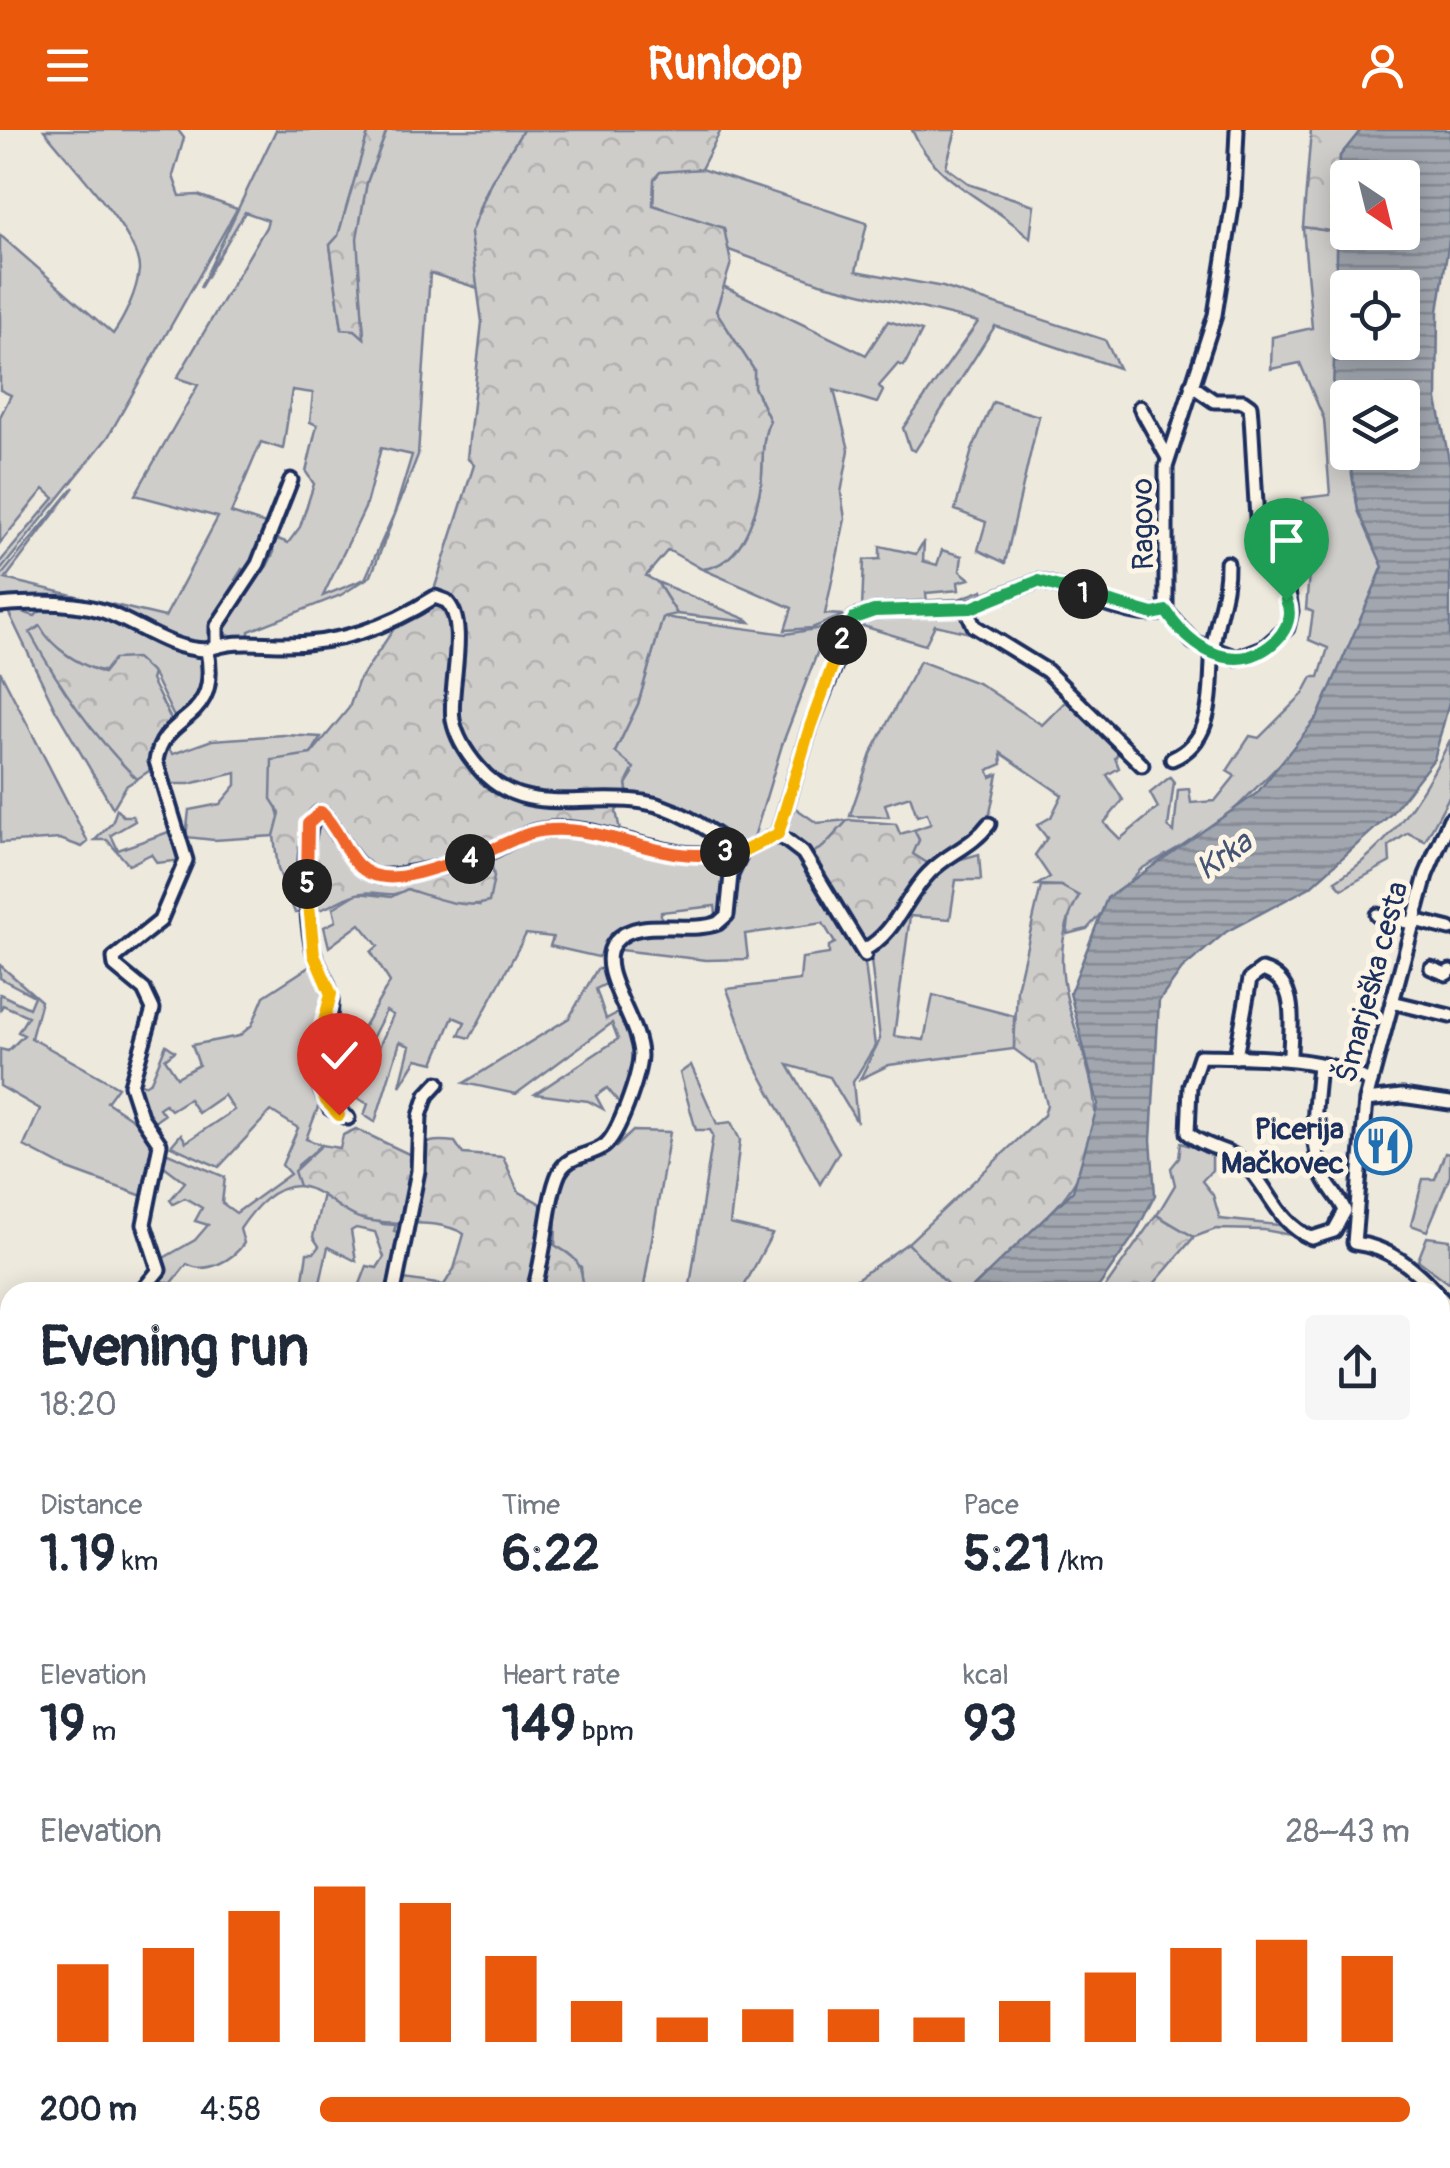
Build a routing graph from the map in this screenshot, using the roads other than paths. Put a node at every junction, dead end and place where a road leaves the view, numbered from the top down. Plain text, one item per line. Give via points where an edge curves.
1 (1238, 130) edge
2 (1191, 385) junction
3 (1140, 407) dead end
4 (1168, 458) junction
5 (291, 480) dead end
6 (1227, 562) dead end
7 (0, 606) edge
8 (966, 608) junction
9 (1166, 611) junction
10 (212, 648) junction
11 (1213, 652) junction
12 (1172, 760) dead end
13 (1142, 765) dead end
14 (1450, 819) edge
15 (989, 824) dead end
16 (778, 834) junction
17 (739, 850) junction
18 (1377, 916) dead end
19 (1419, 923) junction
20 (1450, 929) edge
21 (1431, 968) dead end
22 (1450, 971) edge
23 (1392, 1002) junction
24 (1450, 1016) edge
25 (1236, 1057) junction
26 (1290, 1057) dead end
27 (1319, 1066) junction
28 (1370, 1082) junction
29 (438, 1083) dead end
30 (1366, 1100) junction
31 (1450, 1103) edge
32 (348, 1118) dead end
33 (149, 1282) edge
34 (396, 1282) edge
35 (537, 1282) edge
36 (1424, 1282) edge

1 - 2 street, Ragovo via 1224,268
2 - 4 street, Ragovo
2 - 11 street via 1214,401 1250,406 1257,551 1264,562 1286,568 1291,611 1283,633 1254,654
3 - 4 street
4 - 9 street, Ragovo
5 - 10 street via 258,564 216,626
6 - 11 street
7 - 10 street via 85,607 176,647
8 - 9 street, Ragovo via 1038,581 1108,604
8 - 13 street via 974,626 1047,671
8 - 16 street, Ragovo via 874,611 848,624
9 - 11 street via 1185,636
10 - 17 street via 343,636 395,622 435,597 446,600 456,618 454,722 492,783 527,800 646,802
10 - 33 street via 208,692 161,746 156,762 186,860 160,921 114,958 154,1009 130,1085 160,1144 144,1224 159,1270
11 - 12 street via 1210,712 1188,749
14 - 19 street, Šmarješka cesta via 1426,875
15 - 16 street via 970,846 925,876 893,926 865,954 803,854
16 - 17 street
17 - 32 street via 684,856 555,829 410,877 374,875 356,864 335,825 321,812 314,814 306,883 312,946 331,994 313,1065 330,1108
17 - 35 street via 730,905 718,923 630,931 609,951 607,966 637,1032 638,1075 613,1138 573,1158 558,1176
18 - 19 street
19 - 20 street
19 - 23 street, Šmarješka cesta
21 - 22 street
23 - 24 street
23 - 28 street, Šmarješka cesta
25 - 26 street via 1250,978 1262,970 1278,975 1289,992
25 - 27 street
25 - 27 street via 1200,1056 1190,1086 1188,1133 1243,1161 1273,1205 1312,1238 1334,1231 1345,1211 1318,1155 1313,1124
27 - 28 street
28 - 30 street, Šmarješka cesta
29 - 34 street via 420,1116 418,1171
30 - 31 street via 1402,1096
30 - 36 street, Šmarješka cesta via 1354,1243 1384,1250

